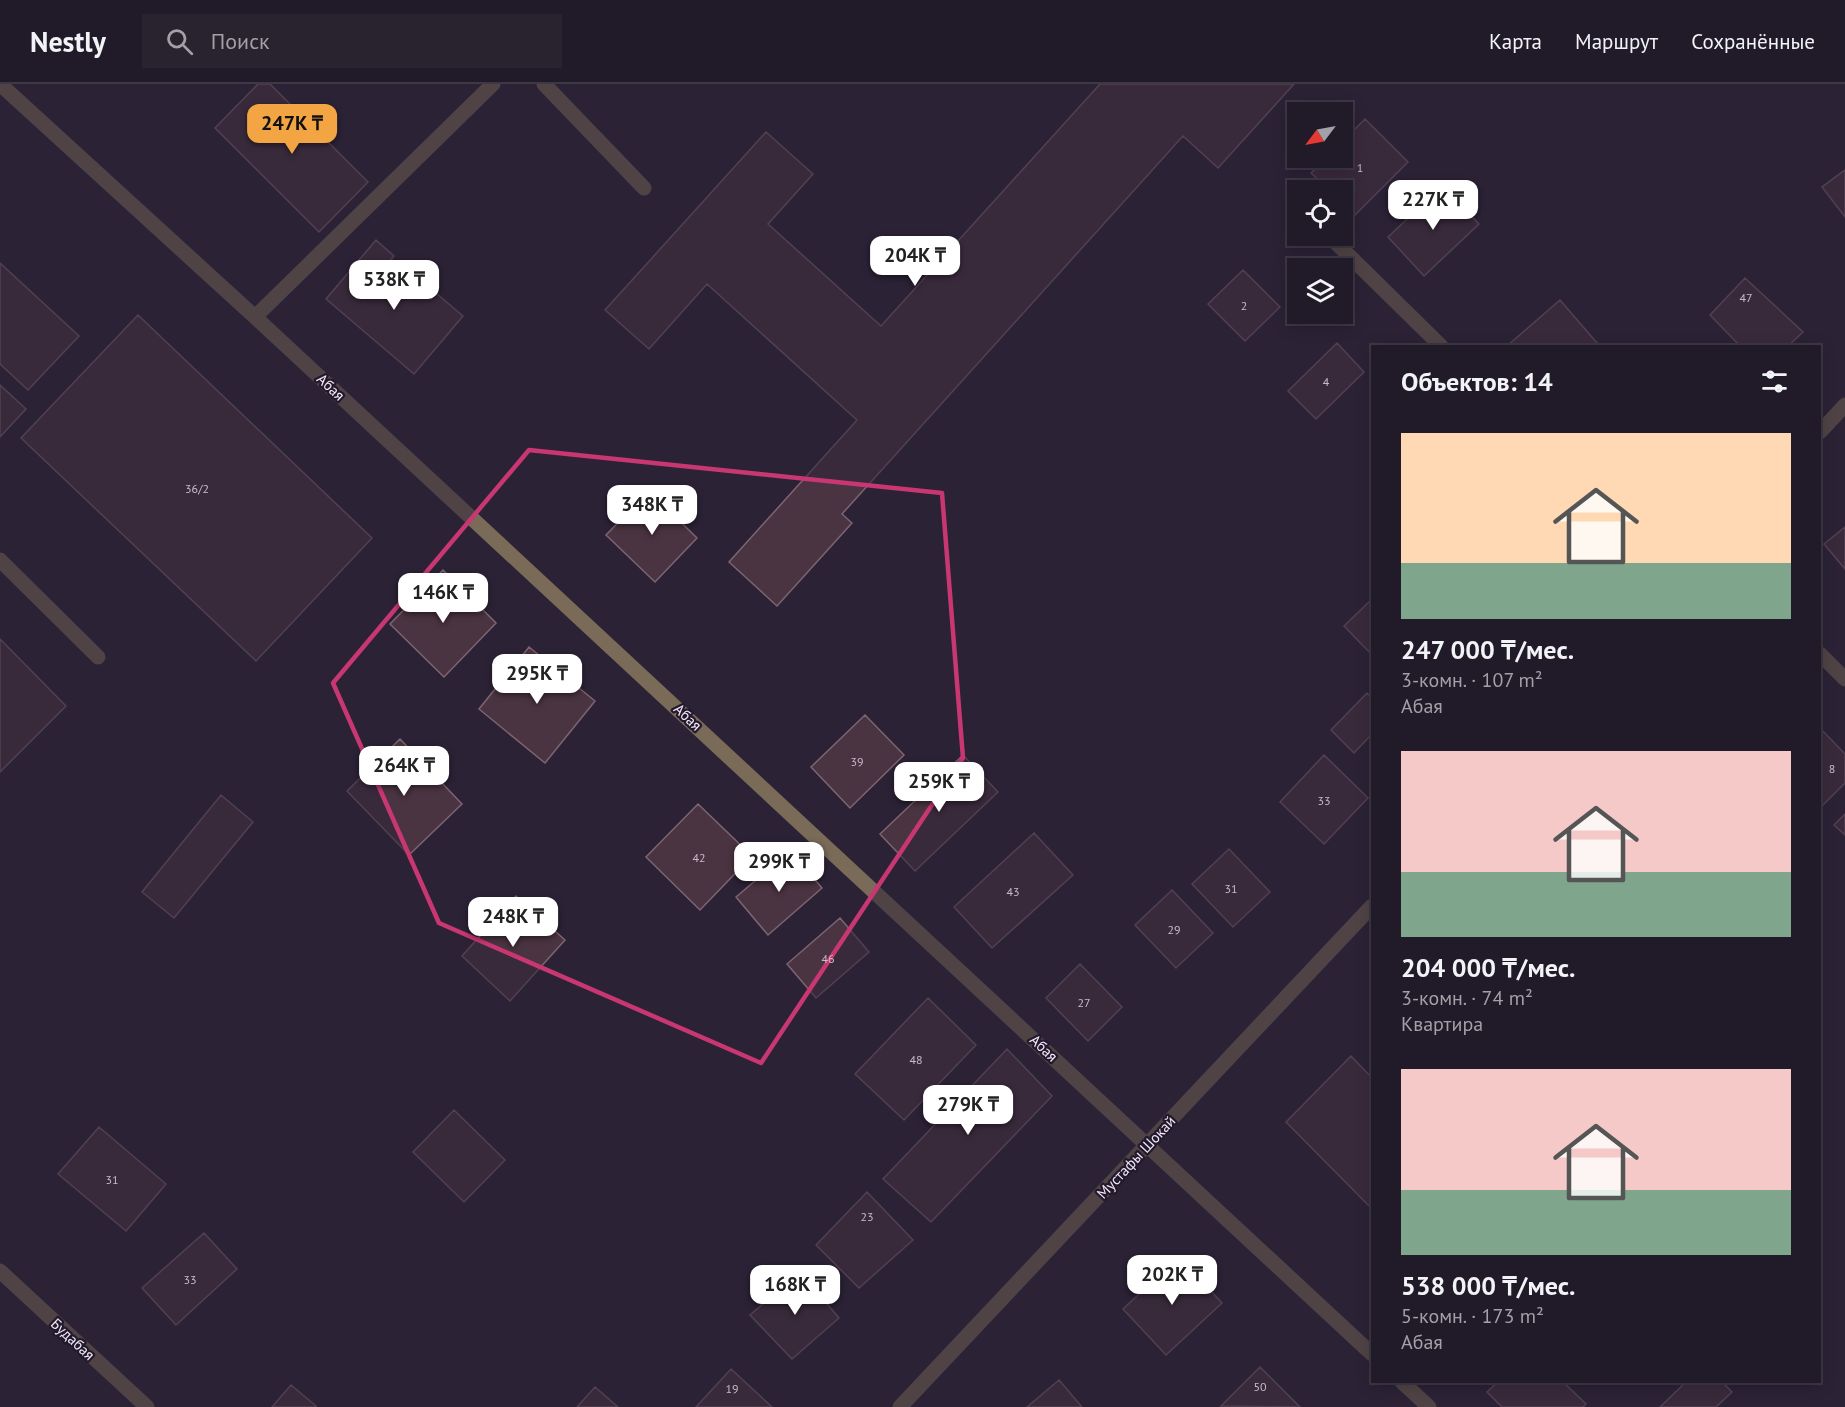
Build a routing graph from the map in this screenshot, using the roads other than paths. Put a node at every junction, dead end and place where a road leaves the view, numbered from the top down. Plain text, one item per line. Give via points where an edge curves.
1 (0, 84) edge
2 (493, 84) edge
3 (544, 84) edge
4 (644, 188) dead end
5 (1339, 246) edge
6 (255, 316) junction
7 (1440, 345) edge
8 (1845, 405) edge
9 (1821, 431) edge
10 (0, 560) edge
11 (1821, 655) edge
12 (98, 657) dead end
13 (1845, 679) edge
14 (1371, 907) edge
15 (1148, 1144) junction
16 (0, 1271) edge
17 (1371, 1353) edge
18 (1403, 1383) edge
19 (147, 1407) edge
20 (900, 1407) edge
21 (1429, 1407) edge

1 - 6 street, Абая
2 - 6 street
3 - 4 street
5 - 7 street
6 - 15 street, Абая
8 - 9 street
10 - 12 street
11 - 13 street
14 - 15 street, Мустафы Шокай
15 - 17 street, Абая
15 - 20 street, Мустафы Шокай
16 - 19 street, Будабая
18 - 21 street

